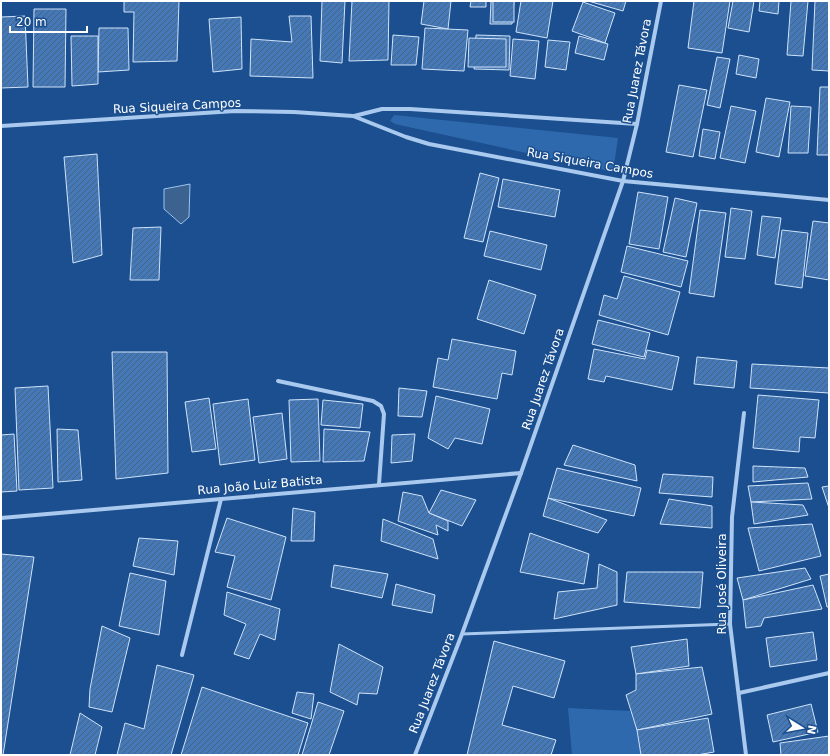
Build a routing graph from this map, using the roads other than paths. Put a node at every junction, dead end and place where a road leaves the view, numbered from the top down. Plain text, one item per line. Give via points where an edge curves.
1 (661, 1) edge
2 (353, 116) junction
3 (637, 124) junction
4 (1, 126) edge
5 (623, 181) junction
6 (829, 200) edge
7 (278, 381) dead end
8 (744, 413) dead end
9 (521, 473) junction
10 (379, 484) junction
11 (221, 499) junction
12 (1, 518) edge
13 (730, 624) junction
14 (462, 634) junction
15 (182, 655) dead end
16 (829, 673) edge
17 (738, 694) junction
18 (415, 755) edge
19 (746, 755) edge

1 - 3 street, Rua Juarez Távora
2 - 3 street, Rua Siqueira Campos via 382,109 410,109
2 - 4 street, Rua Siqueira Campos via 235,112
2 - 5 street, Rua Siqueira Campos via 429,144
3 - 5 street, Rua Juarez Távora
5 - 6 street, Rua Siqueira Campos
5 - 9 street, Rua Juarez Távora
7 - 10 street via 373,401 381,406 384,414
8 - 13 street, Rua José Oliveira via 732,517
9 - 10 street, Rua João Luiz Batista
9 - 14 street, Rua Juarez Távora
10 - 11 street, Rua João Luiz Batista
11 - 12 street, Rua João Luiz Batista
11 - 15 street
13 - 14 lane
13 - 17 street, Rua José Oliveira
14 - 18 street, Rua Juarez Távora
16 - 17 street
17 - 19 street, Rua José Oliveira

